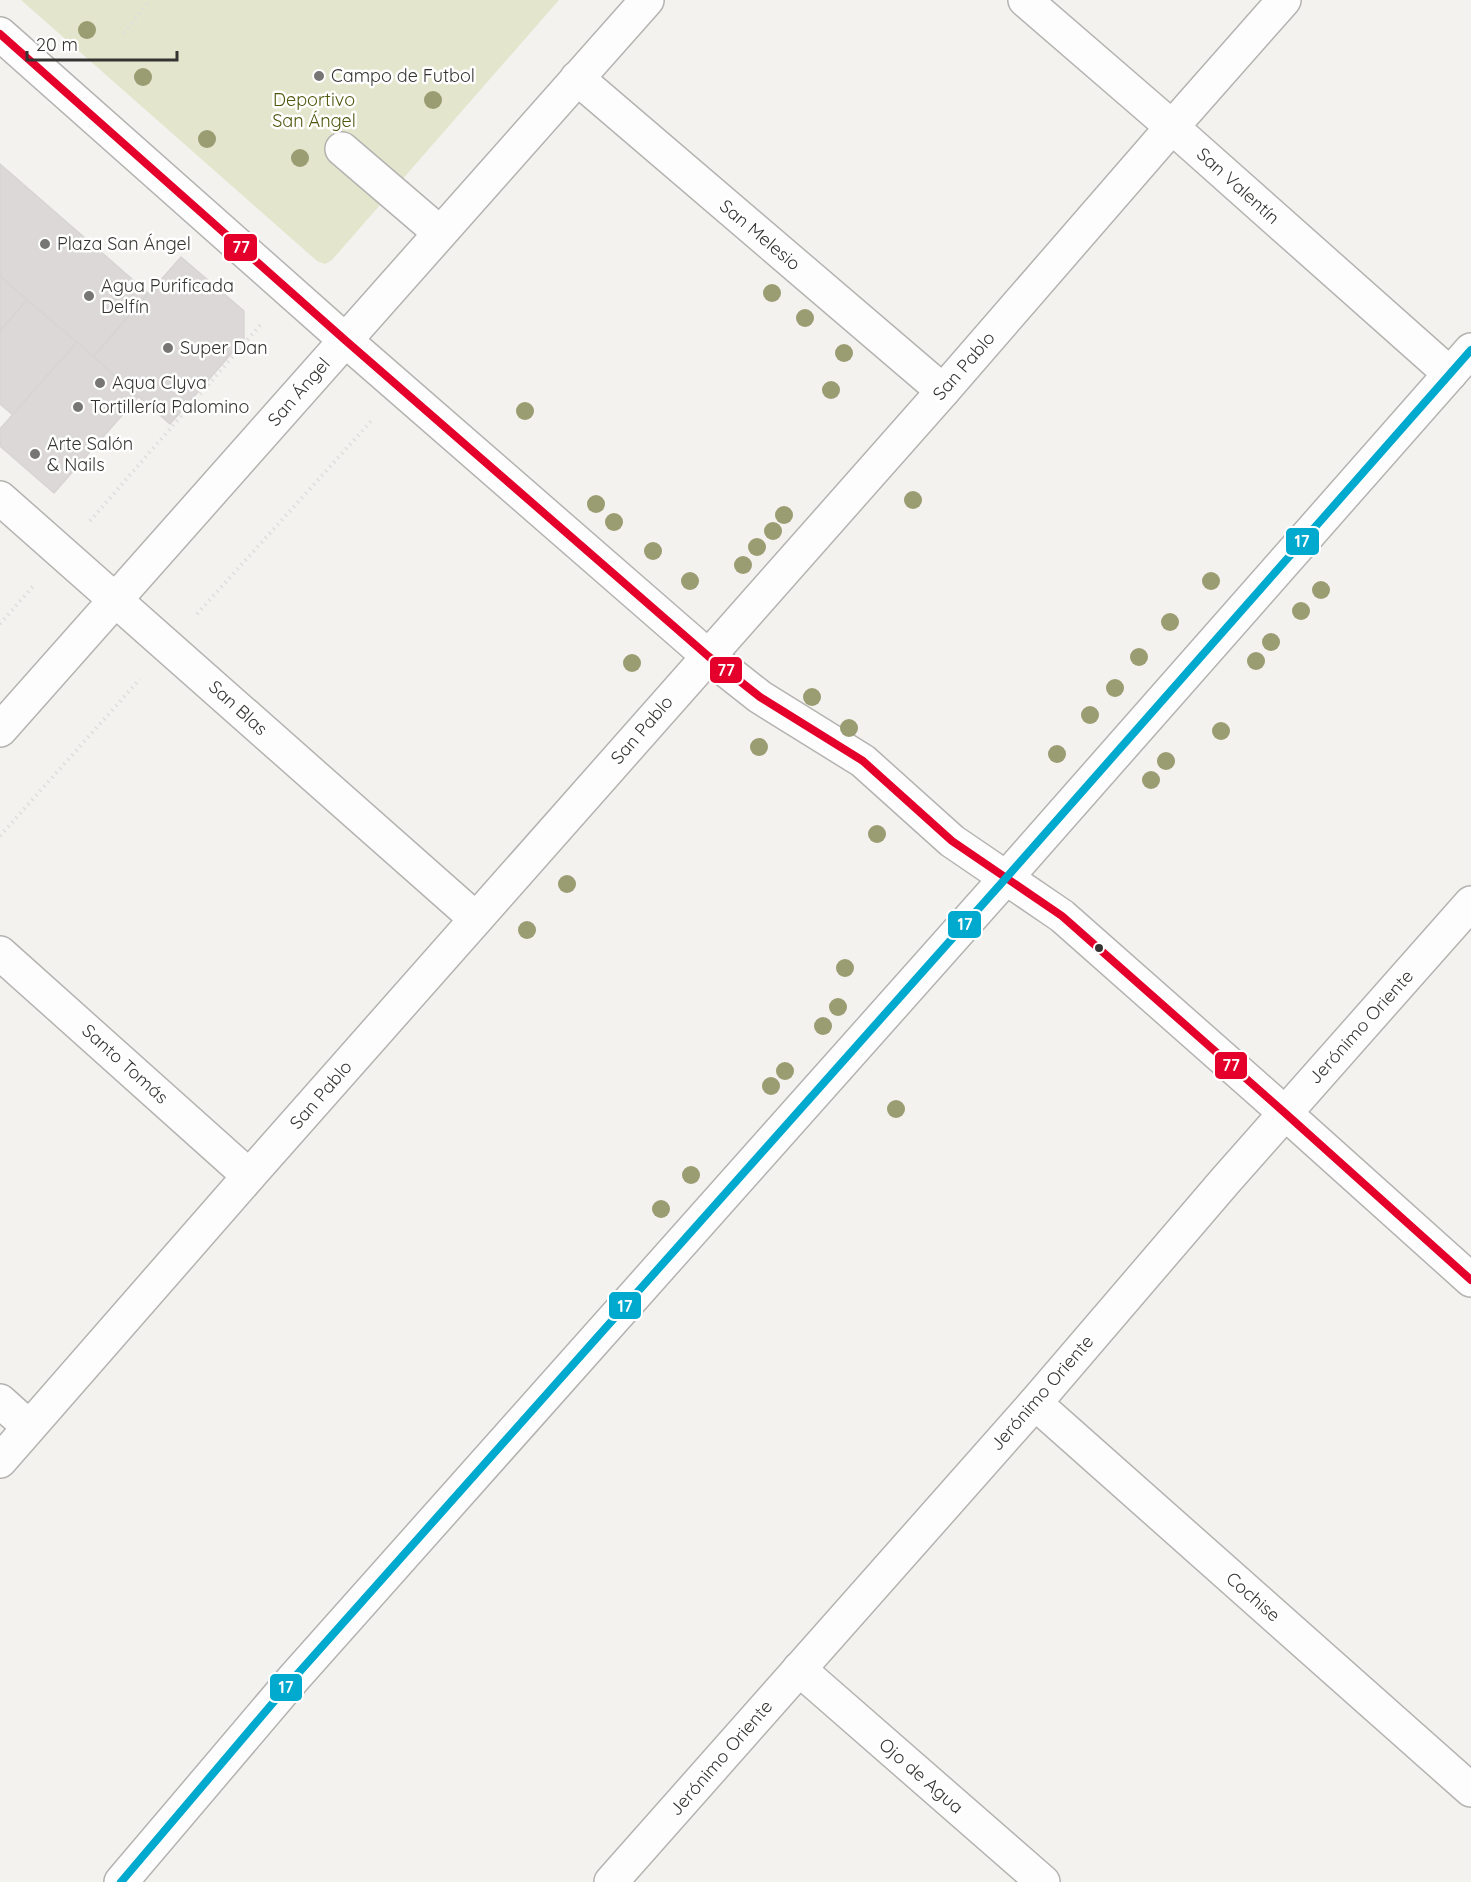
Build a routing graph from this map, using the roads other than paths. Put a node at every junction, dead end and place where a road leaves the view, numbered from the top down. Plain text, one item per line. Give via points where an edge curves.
1 (646, 0) edge
2 (1025, 0) edge
3 (1284, 0) edge
4 (0, 34) edge
5 (577, 78) junction
6 (1172, 127) junction
7 (342, 149) dead end
8 (440, 233) junction
9 (345, 340) junction
10 (1471, 350) edge
11 (1450, 374) junction
12 (943, 391) junction
13 (0, 498) edge
14 (116, 599) junction
15 (708, 656) junction
16 (0, 730) edge
17 (1006, 878) junction
18 (1471, 903) edge
19 (476, 919) junction
20 (0, 953) edge
21 (1285, 1113) junction
22 (249, 1176) junction
23 (1471, 1280) edge
24 (0, 1401) edge
25 (1035, 1403) junction
26 (29, 1427) junction
27 (0, 1461) edge
28 (800, 1669) junction
29 (1471, 1790) edge
30 (121, 1882) edge
31 (611, 1882) edge
32 (1043, 1882) edge

1 - 5 street, San Ángel
2 - 6 street, San Valentín
3 - 6 street, San Pablo
4 - 9 street
5 - 8 street, San Ángel
5 - 12 street, San Melesio
6 - 11 street, San Valentín
6 - 12 street, San Pablo
7 - 8 street
8 - 9 street, San Ángel
9 - 14 street, San Ángel
9 - 15 street
10 - 11 street
11 - 17 street
12 - 15 street, San Pablo
13 - 14 street, San Blas via 72,541
14 - 16 street, San Ángel
14 - 19 street, San Blas
15 - 17 street via 760,697 863,761 952,841
15 - 19 street, San Pablo
17 - 21 street via 1062,916
17 - 30 street via 302,1670
18 - 21 street, Jerónimo Oriente
19 - 22 street, San Pablo
20 - 22 street, Santo Tomás
21 - 23 street
21 - 25 street, Jerónimo Oriente
22 - 26 street, San Pablo
24 - 26 street
25 - 28 street, Jerónimo Oriente
25 - 29 street, Cochise
26 - 27 street, San Pablo
28 - 31 street, Jerónimo Oriente
28 - 32 street, Ojo de Agua

